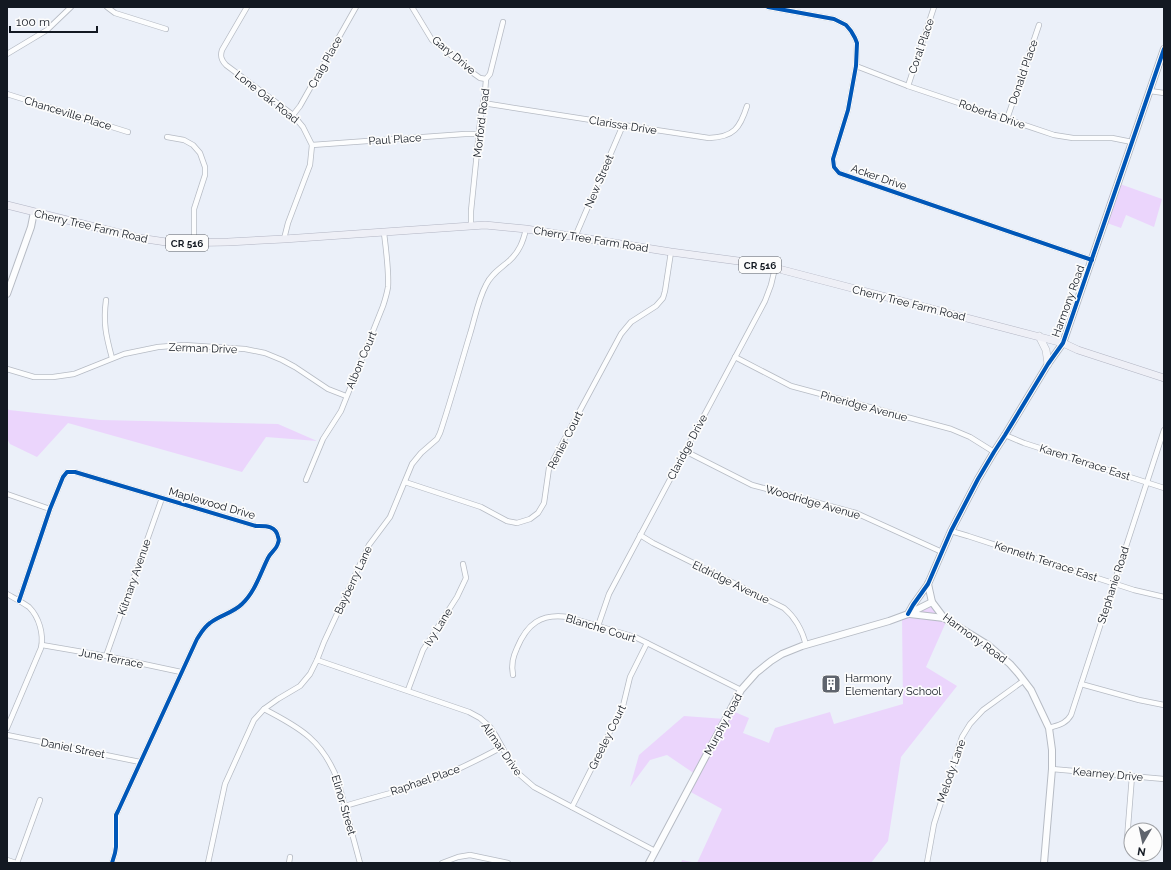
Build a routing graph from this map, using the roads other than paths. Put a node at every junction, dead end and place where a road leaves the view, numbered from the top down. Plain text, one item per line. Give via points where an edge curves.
1 (71, 7) edge
2 (107, 7) edge
3 (246, 7) edge
4 (356, 7) edge
5 (412, 7) edge
6 (768, 7) edge
7 (934, 7) edge
8 (782, 8) edge
9 (503, 22) dead end
10 (1039, 25) dead end
11 (166, 29) dead end
12 (1164, 49) edge
13 (7, 54) edge
14 (856, 66) junction
15 (486, 79) junction
16 (908, 86) junction
17 (1150, 90) junction
18 (1164, 93) edge
19 (7, 94) edge
20 (483, 103) junction
21 (747, 106) dead end
22 (293, 116) junction
23 (1007, 119) junction
24 (624, 125) junction
25 (128, 132) dead end
26 (478, 134) junction
27 (167, 137) dead end
28 (1132, 142) junction
29 (312, 145) junction
30 (7, 205) edge
31 (34, 212) junction
32 (471, 226) junction
33 (526, 229) junction
34 (384, 233) junction
35 (575, 237) junction
36 (284, 239) junction
37 (194, 243) junction
38 (671, 252) junction
39 (1092, 260) junction
40 (775, 268) junction
41 (7, 294) edge
42 (106, 300) dead end
43 (1039, 336) junction
44 (1063, 343) junction
45 (735, 357) junction
46 (112, 358) junction
47 (1048, 364) junction
48 (7, 369) edge
49 (1164, 378) edge
50 (346, 396) junction
51 (1164, 430) edge
52 (1005, 435) junction
53 (685, 451) junction
54 (994, 452) junction
55 (306, 480) dead end
56 (405, 482) junction
57 (1147, 483) junction
58 (1164, 488) edge
59 (7, 494) edge
60 (162, 498) junction
61 (50, 509) junction
62 (951, 531) junction
63 (640, 535) junction
64 (942, 552) junction
65 (463, 564) dead end
66 (1114, 583) junction
67 (928, 584) junction
68 (7, 594) edge
69 (1164, 597) edge
70 (19, 601) junction
71 (932, 602) junction
72 (908, 614) junction
73 (944, 618) junction
74 (598, 626) junction
75 (647, 643) junction
76 (42, 645) junction
77 (806, 645) junction
78 (106, 656) junction
79 (317, 660) junction
80 (181, 672) junction
81 (513, 675) dead end
82 (1023, 681) junction
83 (1081, 684) junction
84 (408, 690) junction
85 (741, 690) junction
86 (1164, 705) edge
87 (264, 709) junction
88 (7, 728) edge
89 (1049, 728) junction
90 (7, 735) edge
91 (502, 747) junction
92 (140, 762) junction
93 (1052, 769) junction
94 (1132, 776) junction
95 (1164, 779) edge
96 (40, 800) dead end
97 (345, 806) junction
98 (572, 807) junction
99 (1128, 822) edge
100 (656, 851) junction
101 (290, 857) dead end
102 (7, 860) edge
103 (16, 863) edge
104 (112, 863) edge
105 (208, 863) edge
106 (289, 863) edge
107 (360, 863) edge
108 (442, 863) edge
109 (508, 863) edge
110 (649, 863) edge
111 (927, 863) edge
112 (1044, 863) edge

1 - 13 street via 47,30
2 - 11 street via 115,13
3 - 22 street, Lone Oak Road via 222,50 221,59
4 - 22 street, Craig Place
5 - 15 street, Gary Drive via 432,40 473,73
6 - 8 street, Acker Drive
7 - 16 street, Coral Place
8 - 14 street, Acker Drive via 834,19 846,25 857,43
9 - 15 street, Morford Road via 490,74
10 - 23 street, Donald Place
12 - 17 street, Harmony Road
14 - 16 street, Roberta Drive
14 - 39 street, Acker Drive via 848,110 833,159 834,167 840,174
15 - 20 street, Morford Road
16 - 23 street, Roberta Drive
17 - 18 street
17 - 28 street, Harmony Road
19 - 25 street, Chanceville Place
20 - 24 street, Clarissa Drive
20 - 26 street, Morford Road
21 - 24 street, Clarissa Drive via 743,121 738,127 729,134 717,138
22 - 29 street, Lone Oak Road via 303,127
23 - 28 street, Roberta Drive via 1061,137 1112,138
24 - 35 street, New Street
26 - 29 street, Paul Place
26 - 32 street, Morford Road
27 - 37 street via 184,140 193,145 204,160 205,174 194,209
28 - 39 street, Harmony Road
29 - 36 street via 310,165
30 - 31 main road, Cherry Tree Farm Road / CR 516
31 - 37 main road, Cherry Tree Farm Road / CR 516 via 139,238
31 - 41 street
32 - 33 main road, Cherry Tree Farm Road / CR 516
32 - 34 main road, Cherry Tree Farm Road / CR 516
33 - 35 main road, Cherry Tree Farm Road / CR 516
33 - 56 street, Bayberry Lane via 519,250 486,284 440,433 418,456
34 - 36 main road, Cherry Tree Farm Road / CR 516
34 - 50 street, Albon Court via 388,284 386,295
35 - 38 main road, Cherry Tree Farm Road / CR 516
36 - 37 main road, Cherry Tree Farm Road / CR 516
38 - 40 main road, Cherry Tree Farm Road / CR 516
38 - 56 street, Renier Court via 663,298 656,306 631,322 621,334 549,468 544,503 535,516 524,522 507,521 481,508
39 - 44 street, Harmony Road
40 - 43 main road, Cherry Tree Farm Road / CR 516
40 - 45 street, Claridge Drive via 765,301
42 - 46 street via 105,335
43 - 44 main road, Cherry Tree Farm Road / CR 516
43 - 47 main road via 1046,350
44 - 47 street, Harmony Road
44 - 49 main road, Cherry Tree Farm Road / CR 516
45 - 53 street, Claridge Drive
45 - 54 street, Pineridge Avenue via 791,386 951,429
46 - 48 street, Zerman Drive via 74,374 53,377 34,377
46 - 50 street, Zerman Drive via 145,349 174,345 245,349 282,360 316,382
47 - 52 street, Harmony Road
50 - 55 street, Albon Court via 339,415 325,435
51 - 57 street, Stephanie Road
52 - 54 street, Harmony Road
52 - 57 street, Karen Terrace East
53 - 63 street, Claridge Drive
53 - 64 street, Woodridge Avenue via 752,485 856,513
54 - 62 street, Harmony Road
56 - 79 street, Bayberry Lane via 390,518 369,545
57 - 58 street, Karen Terrace East
57 - 66 street, Stephanie Road
59 - 61 street
60 - 61 street, Maplewood Drive via 69,472 62,477
60 - 78 street, Kitmary Avenue
60 - 80 street, Maplewood Drive via 256,526 269,526 278,537 278,545 268,557 249,596 237,608 205,627
61 - 70 street, Maplewood Drive
62 - 64 street, Harmony Road
62 - 66 street, Kenneth Terrace East
63 - 74 street, Claridge Drive via 609,594
63 - 77 street, Eldridge Avenue via 784,608 796,620
64 - 67 street, Harmony Road
65 - 84 street, Ivy Lane via 466,578 423,650
66 - 69 street, Kenneth Terrace East
66 - 83 street, Stephanie Road
67 - 71 street, Harmony Road
67 - 72 street
68 - 70 street
70 - 76 street via 29,608 39,622
71 - 72 street, Murphy Road
71 - 73 street, Harmony Road
72 - 73 street
72 - 77 street, Murphy Road
73 - 82 street, Harmony Road via 988,644 1010,664
74 - 75 street, Blanche Court
74 - 81 street, Blanche Court via 559,616 535,622 521,639 512,663
75 - 85 street, Blanche Court
75 - 98 street, Greeley Court via 630,677 623,706
76 - 78 street, June Terrace
76 - 88 street
77 - 85 street, Murphy Road via 771,661 756,672
78 - 80 street, June Terrace
79 - 84 street, Alimar Drive
79 - 87 street, Bayberry Lane via 300,686
80 - 92 street, Maplewood Drive
82 - 89 street, Harmony Road via 1038,703
82 - 111 street, Melody Lane via 983,710 966,730 934,824
83 - 86 street
83 - 89 street, Stephanie Road via 1068,720
84 - 91 street, Alimar Drive via 480,718 490,727
85 - 100 street, Murphy Road
87 - 97 street, Elinor Street via 300,729 319,746 333,768
87 - 105 street, Bayberry Lane via 254,720 225,784
89 - 93 street, Harmony Road
90 - 92 street, Daniel Street
91 - 97 street, Raphael Place via 467,766 423,784
91 - 98 street, Alimar Drive via 513,767 526,782
92 - 104 street, Maplewood Drive via 116,815 116,847
93 - 94 street, Kearney Drive
93 - 112 street, Harmony Road
94 - 95 street, Kearney Drive
94 - 99 street
96 - 103 street
97 - 107 street, Elinor Street
98 - 100 street, Alimar Drive
100 - 110 street, Murphy Road
101 - 106 street
102 - 103 street
108 - 109 street via 470,855

